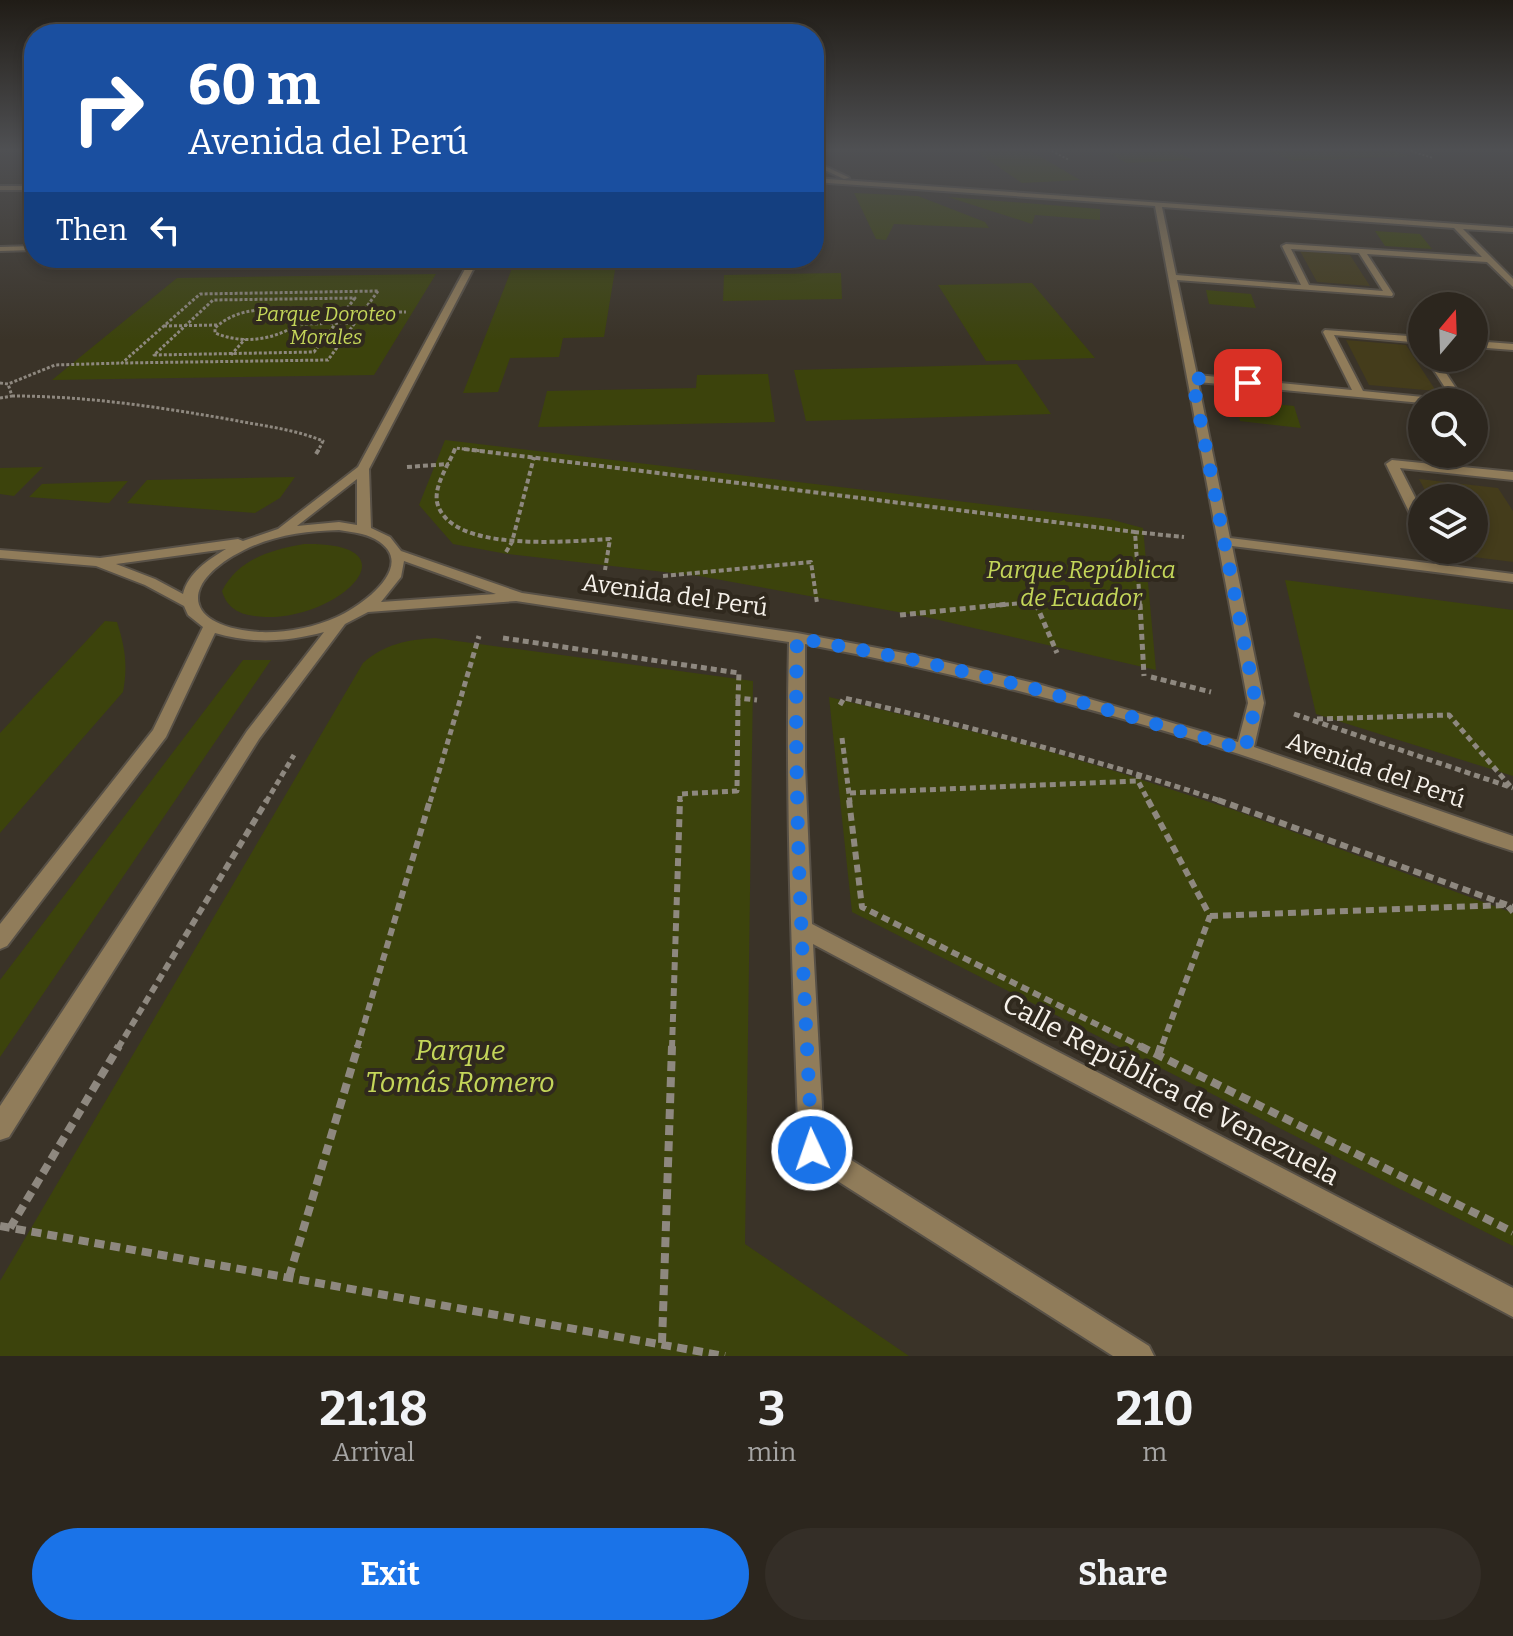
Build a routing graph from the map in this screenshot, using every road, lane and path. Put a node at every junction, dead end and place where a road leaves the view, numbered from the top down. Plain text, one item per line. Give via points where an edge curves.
1 (1160, 214) edge
2 (1297, 214) edge
3 (1456, 226) junction
4 (1513, 230) edge
5 (24, 248) edge
6 (0, 249) edge
7 (1361, 251) junction
8 (1489, 260) junction
9 (470, 268) edge
10 (1172, 277) junction
11 (1513, 284) edge
12 (1306, 287) junction
13 (289, 293) junction
14 (284, 299) junction
15 (274, 309) junction
16 (355, 323) junction
17 (299, 324) junction
18 (335, 324) junction
19 (217, 325) junction
20 (163, 326) junction
21 (185, 326) junction
22 (245, 339) junction
23 (1408, 340) edge
24 (1488, 345) edge
25 (1513, 347) edge
26 (232, 354) junction
27 (225, 362) junction
28 (122, 363) junction
29 (1192, 378) junction
30 (0, 383) edge
31 (8, 384) junction
32 (1359, 394) junction
33 (12, 396) junction
34 (0, 398) edge
35 (1408, 398) edge
36 (534, 457) junction
37 (363, 469) junction
38 (1512, 477) edge
39 (1408, 496) edge
40 (364, 530) junction
41 (1129, 531) junction
42 (280, 532) junction
43 (252, 541) junction
44 (1224, 541) junction
45 (512, 542) junction
46 (0, 554) edge
47 (397, 554) junction
48 (100, 562) junction
49 (1442, 564) edge
50 (1445, 569) junction
51 (605, 570) dead end
52 (655, 577) dead end
53 (1513, 578) edge
54 (519, 597) junction
55 (189, 603) junction
56 (818, 604) dead end
57 (365, 608) junction
58 (899, 615) dead end
59 (340, 621) junction
60 (210, 628) junction
61 (466, 633) dead end
62 (479, 635) junction
63 (797, 638) junction
64 (1057, 654) dead end
65 (1144, 676) dead end
66 (738, 698) junction
67 (796, 704) junction
68 (838, 709) junction
69 (302, 742) dead end
70 (1245, 750) junction
71 (1138, 777) junction
72 (1512, 788) edge
73 (850, 793) junction
74 (1513, 844) edge
75 (1511, 908) edge
76 (1210, 916) junction
77 (801, 928) junction
78 (0, 940) edge
79 (1158, 1055) junction
80 (0, 1128) edge
81 (5, 1227) edge
82 (1513, 1232) edge
83 (289, 1277) junction
84 (1513, 1303) edge
85 (662, 1343) junction
86 (725, 1356) edge
87 (1139, 1356) edge

1 - 10 street
2 - 3 street
3 - 4 street
3 - 8 street
5 - 6 street
7 - 8 street
7 - 12 street via 1286,246
7 - 12 street via 1389,294
8 - 11 street
9 - 37 street
10 - 12 street
10 - 29 street
13 - 14 path
13 - 16 path via 378,291
13 - 20 path via 200,294
14 - 15 path
14 - 18 path via 355,298
14 - 21 path via 213,300
15 - 17 path via 298,313
15 - 19 path via 241,313
16 - 18 path
16 - 27 path via 328,360
17 - 18 path
17 - 22 path via 276,335
18 - 26 path via 314,352
19 - 21 path
19 - 22 path via 215,333
20 - 21 path
20 - 28 path
21 - 26 path via 154,355
22 - 26 path
23 - 32 street via 1328,332
24 - 25 street
26 - 27 path
27 - 28 path
28 - 31 path via 55,365
29 - 32 street
29 - 44 street
30 - 31 path
31 - 33 path
32 - 35 street
33 - 34 path
33 - 37 path via 95,398 304,433 323,441 306,472
36 - 41 path
36 - 45 path
36 - 45 path via 455,448 438,493 437,505 462,530
37 - 40 street
37 - 42 street
38 - 39 street via 1392,464
40 - 42 street
40 - 47 street, Avenida del Perú via 385,540
41 - 44 path
41 - 65 path via 1135,532
42 - 43 street
43 - 48 street
43 - 55 street via 206,569 193,586
44 - 50 street
44 - 70 street via 1256,703
45 - 51 path via 610,539
46 - 48 street
47 - 54 street, Avenida del Perú
47 - 57 street via 397,571 387,590
48 - 55 street
49 - 50 street
50 - 53 street
52 - 56 path via 811,562
54 - 57 street, Avenida del Perú
54 - 63 street, Avenida del Perú
55 - 60 street via 195,617
57 - 59 street
58 - 64 path via 1035,602
59 - 60 street via 269,637
59 - 80 street via 253,735
60 - 78 street via 160,733
61 - 62 path
62 - 66 path via 739,673
62 - 83 path
63 - 67 street
63 - 70 street, Avenida del Perú via 1032,688
66 - 67 path
66 - 85 path via 737,791 680,794
67 - 68 path
67 - 77 street
68 - 71 path via 844,698 934,716
68 - 73 path
69 - 81 path
70 - 74 street, Avenida del Perú
71 - 73 path
71 - 75 path via 1237,805
71 - 76 path
72 - 72 path via 1449,715 1311,719 1340,728
73 - 79 path via 862,907
75 - 76 path
76 - 79 path
77 - 84 street, Calle República de Venezuela
77 - 87 street via 812,1150
79 - 82 path
81 - 83 path
83 - 85 path
85 - 86 path

